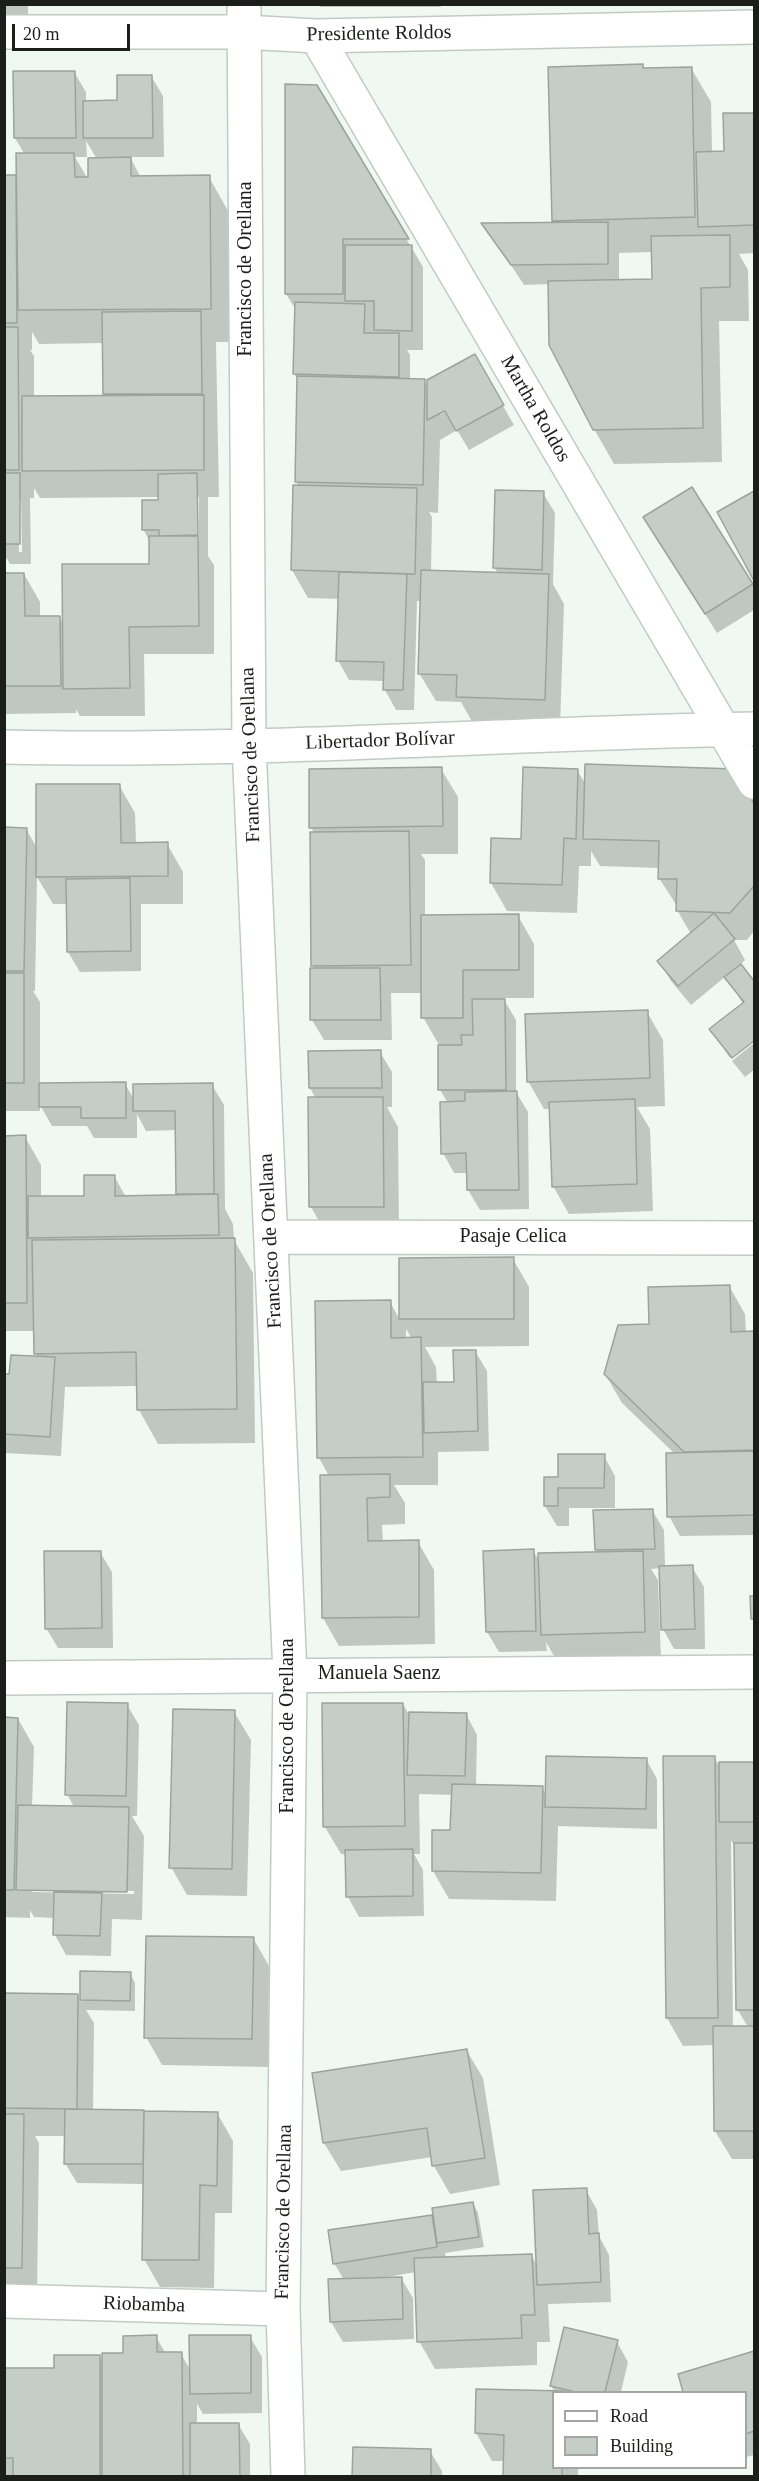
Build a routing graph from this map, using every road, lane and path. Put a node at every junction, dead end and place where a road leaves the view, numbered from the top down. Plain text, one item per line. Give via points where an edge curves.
1 (244, 18) edge
2 (754, 27) edge
3 (4, 32) edge
4 (316, 36) junction
5 (723, 729) junction
6 (754, 729) edge
7 (249, 745) junction
8 (4, 747) edge
9 (754, 782) edge
10 (271, 1237) junction
11 (754, 1238) edge
12 (754, 1672) edge
13 (290, 1674) junction
14 (4, 1678) edge
15 (4, 2301) edge
16 (283, 2309) junction
17 (288, 2476) edge

1 - 3 street, Presidente Roldos
1 - 4 street, Presidente Roldos
1 - 7 street, Francisco de Orellana
2 - 4 street, Presidente Roldos
4 - 5 street, Martha Roldos
5 - 6 street, Libertador Bolívar
5 - 7 street, Libertador Bolívar
5 - 9 street, Martha Roldos
7 - 8 street, Libertador Bolívar
7 - 10 street, Francisco de Orellana
10 - 11 street, Pasaje Celica
10 - 13 street, Francisco de Orellana
12 - 13 street, Manuela Saenz
13 - 14 street, Manuela Saenz
13 - 16 street, Francisco de Orellana
15 - 16 street, Riobamba
16 - 17 street, Francisco de Orellana

